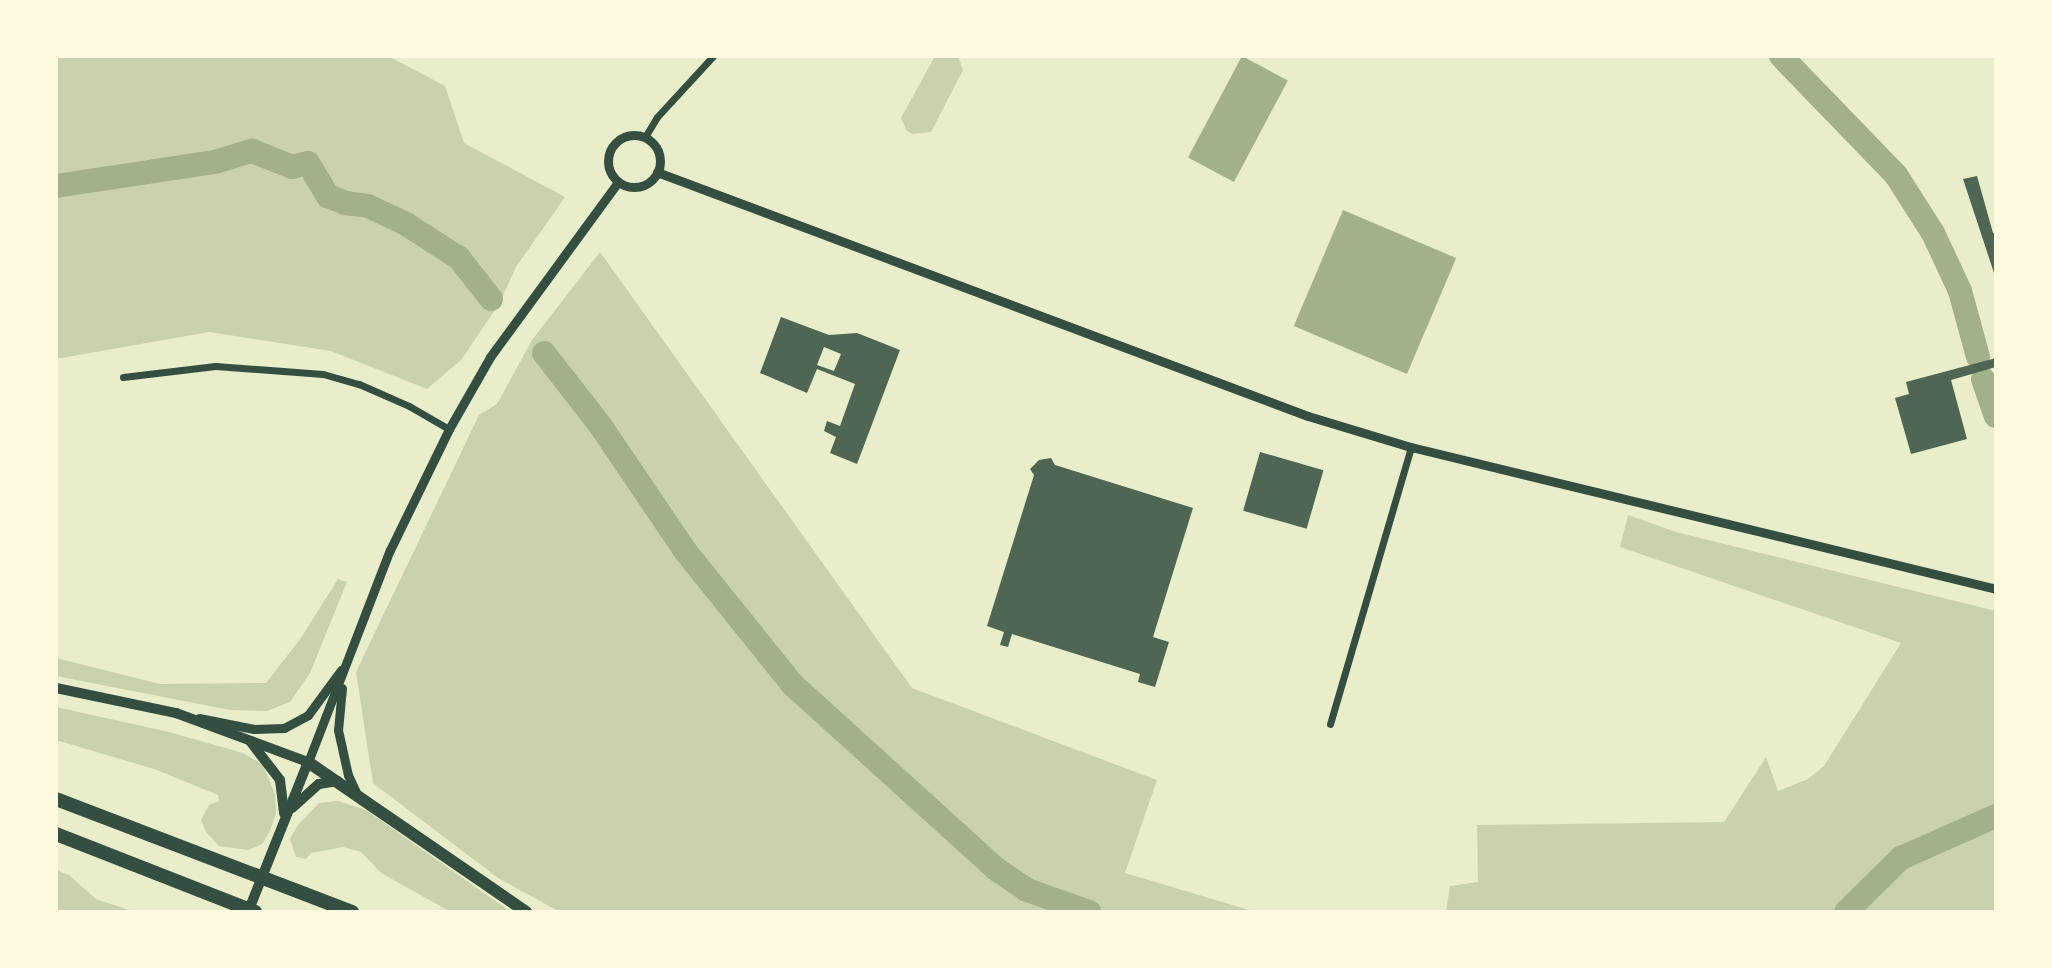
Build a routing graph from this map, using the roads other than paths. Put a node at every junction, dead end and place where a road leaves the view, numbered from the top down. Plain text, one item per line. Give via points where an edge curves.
1 (713, 56) edge
2 (645, 137) junction
3 (657, 172) junction
4 (618, 182) junction
5 (123, 377) dead end
6 (449, 429) junction
7 (1411, 447) junction
8 (1996, 589) edge
9 (347, 661) junction
10 (56, 688) edge
11 (176, 713) junction
12 (1330, 724) dead end
13 (249, 740) junction
14 (308, 762) junction
15 (338, 781) junction
16 (357, 794) junction
17 (56, 799) edge
18 (285, 818) junction
19 (56, 834) edge
20 (248, 912) edge
21 (255, 912) edge
22 (352, 912) edge
23 (526, 912) edge

1 - 2 street
2 - 3 street via 657,148
2 - 4 street via 622,138 611,149 608,163
3 - 4 street via 640,186
3 - 7 street via 1225,386
4 - 6 street via 490,357
5 - 6 street via 215,366 323,374 396,400
6 - 9 street via 390,550
7 - 8 street
7 - 12 street
9 - 11 street via 308,715 284,728 254,729
9 - 14 street
9 - 16 street via 338,730
10 - 11 main road
11 - 13 main road
13 - 14 main road
13 - 18 main road via 280,780
14 - 15 highway
14 - 18 main road
15 - 16 highway
15 - 18 main road via 306,792
16 - 23 highway
17 - 22 highway
18 - 20 main road
19 - 21 highway

